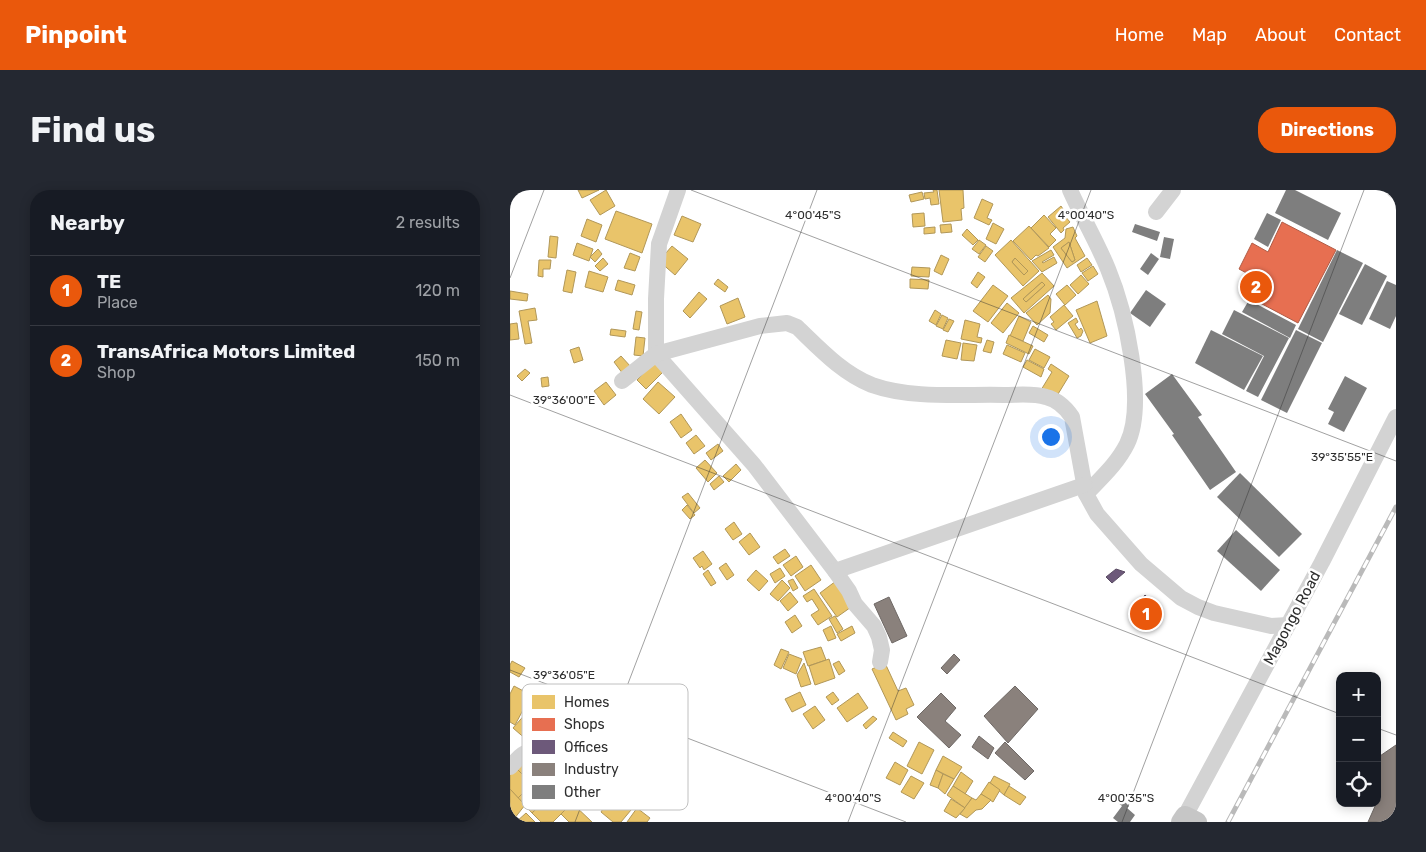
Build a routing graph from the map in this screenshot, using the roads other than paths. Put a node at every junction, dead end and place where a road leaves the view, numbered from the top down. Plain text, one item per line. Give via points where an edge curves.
1 (678, 190) edge
2 (1070, 190) edge
3 (1173, 190) edge
4 (1156, 212) dead end
5 (656, 354) junction
6 (622, 381) dead end
7 (1396, 418) edge
8 (1085, 490) junction
9 (835, 572) junction
10 (1288, 625) junction
11 (880, 662) dead end
12 (522, 755) edge
13 (510, 767) edge
14 (1188, 820) edge

1 - 5 street via 659,244
2 - 8 street via 1109,271 1122,314 1134,391 1133,423 1128,443 1115,463
3 - 4 street
5 - 6 street
5 - 8 street via 760,326 788,323 797,327 848,373 872,385 928,394 1046,397 1066,407 1072,418
5 - 9 street via 754,465
7 - 10 street, Magongo Road
8 - 9 street
8 - 10 street via 1098,514 1141,564 1182,598 1214,613 1271,626
9 - 11 street via 855,604 874,626 882,650
10 - 14 street, Magongo Road
12 - 13 street

